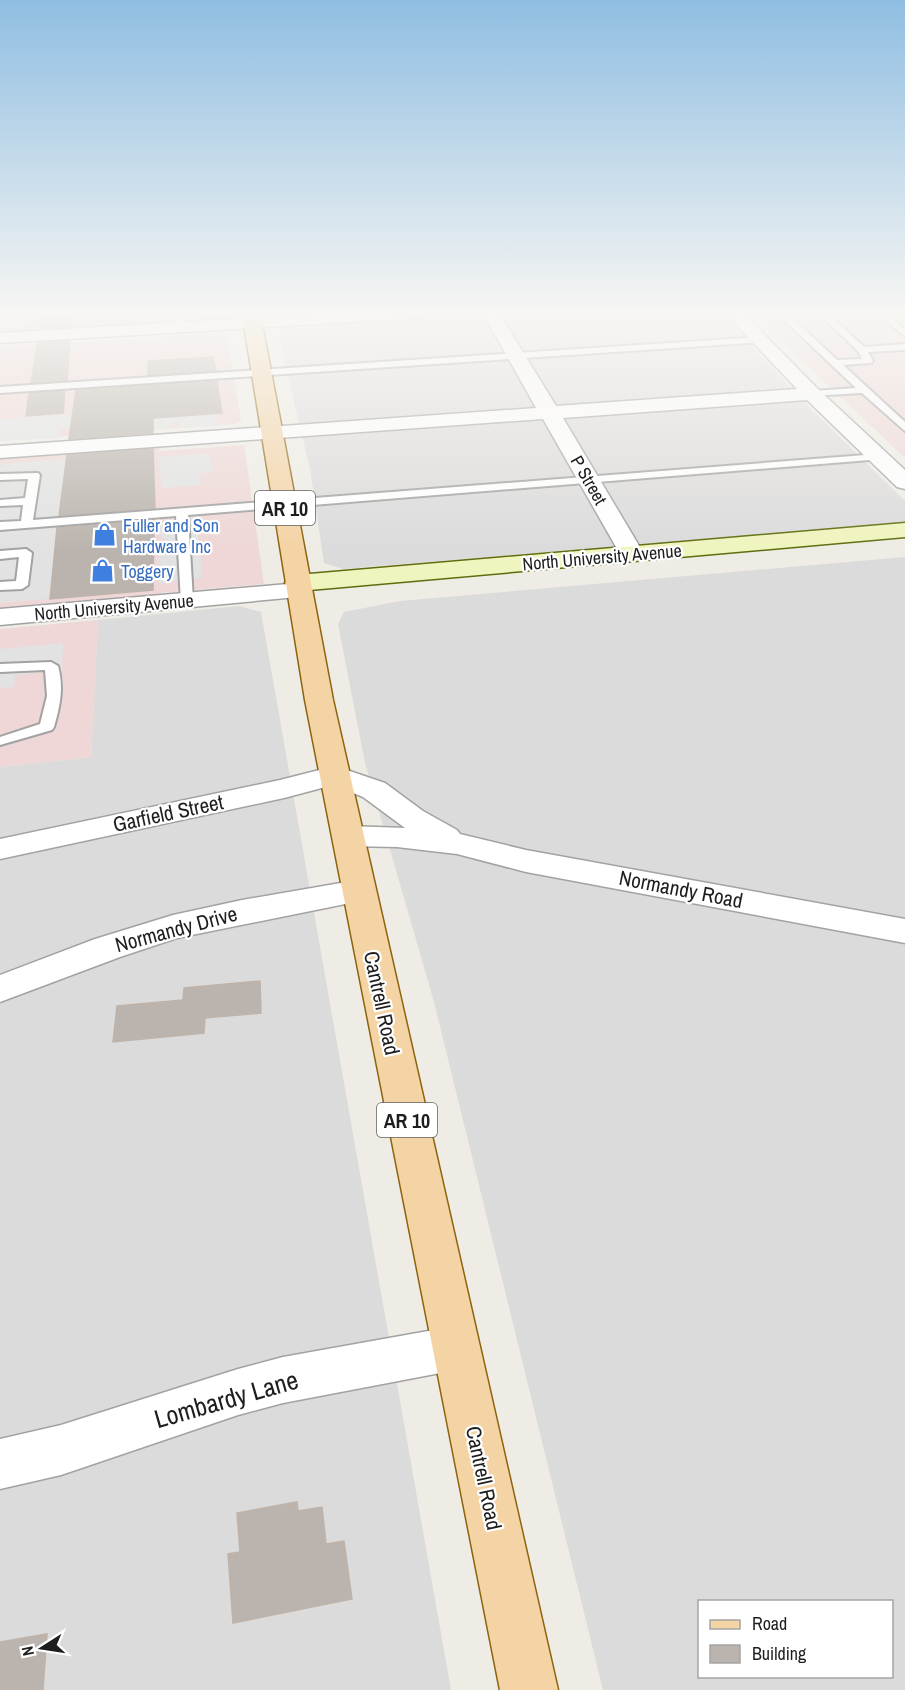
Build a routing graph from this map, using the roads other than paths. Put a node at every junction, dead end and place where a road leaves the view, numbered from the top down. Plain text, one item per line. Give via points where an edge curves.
1 (265, 392) edge
2 (538, 392) edge
3 (840, 392) edge
4 (866, 392) edge
5 (812, 394) junction
6 (551, 414) junction
7 (905, 428) edge
8 (272, 432) junction
9 (0, 452) edge
10 (878, 457) junction
11 (0, 477) edge
12 (589, 480) junction
13 (905, 482) edge
14 (30, 501) junction
15 (0, 503) edge
16 (285, 504) junction
17 (182, 512) junction
18 (26, 524) junction
19 (0, 526) edge
20 (905, 530) edge
21 (905, 546) edge
22 (632, 554) junction
23 (0, 555) edge
24 (0, 586) edge
25 (299, 592) junction
26 (187, 601) junction
27 (0, 617) edge
28 (0, 668) edge
29 (3, 741) dead end
30 (334, 775) junction
31 (348, 836) junction
32 (457, 844) junction
33 (0, 849) edge
34 (358, 891) junction
35 (905, 931) edge
36 (0, 989) edge
37 (456, 1348) junction
38 (0, 1464) edge
39 (529, 1690) edge

1 - 8 main road, Cantrell Road / AR 10
2 - 6 street, P Street
3 - 5 lane
4 - 7 lane
5 - 6 street
5 - 10 street
6 - 8 street
6 - 12 street, P Street
8 - 9 street
8 - 16 main road, Cantrell Road / AR 10
10 - 12 lane
10 - 13 street
11 - 14 lane via 34,475
12 - 16 lane
12 - 22 street, P Street
14 - 15 lane
14 - 18 lane
16 - 17 lane
16 - 25 main road, Cantrell Road / AR 10
17 - 18 lane
17 - 26 lane
18 - 19 lane
20 - 22 main road, North University Avenue
21 - 25 main road, North University Avenue
22 - 25 main road, North University Avenue
23 - 24 lane via 26,553 22,585
25 - 26 street, North University Avenue
25 - 30 main road, Cantrell Road / AR 10
26 - 27 street, North University Avenue
28 - 29 lane via 51,666 55,676 54,706 47,727
30 - 31 main road, Cantrell Road / AR 10
30 - 32 street, Normandy Road via 374,790
30 - 33 street, Garfield Street
31 - 32 street, Normandy Road
31 - 34 main road, Cantrell Road / AR 10
32 - 35 street, Normandy Road via 526,861
34 - 36 street, Normandy Drive via 173,927
34 - 37 main road, Cantrell Road / AR 10
37 - 38 street, Lombardy Lane via 283,1380 61,1450
37 - 39 main road, Cantrell Road / AR 10

